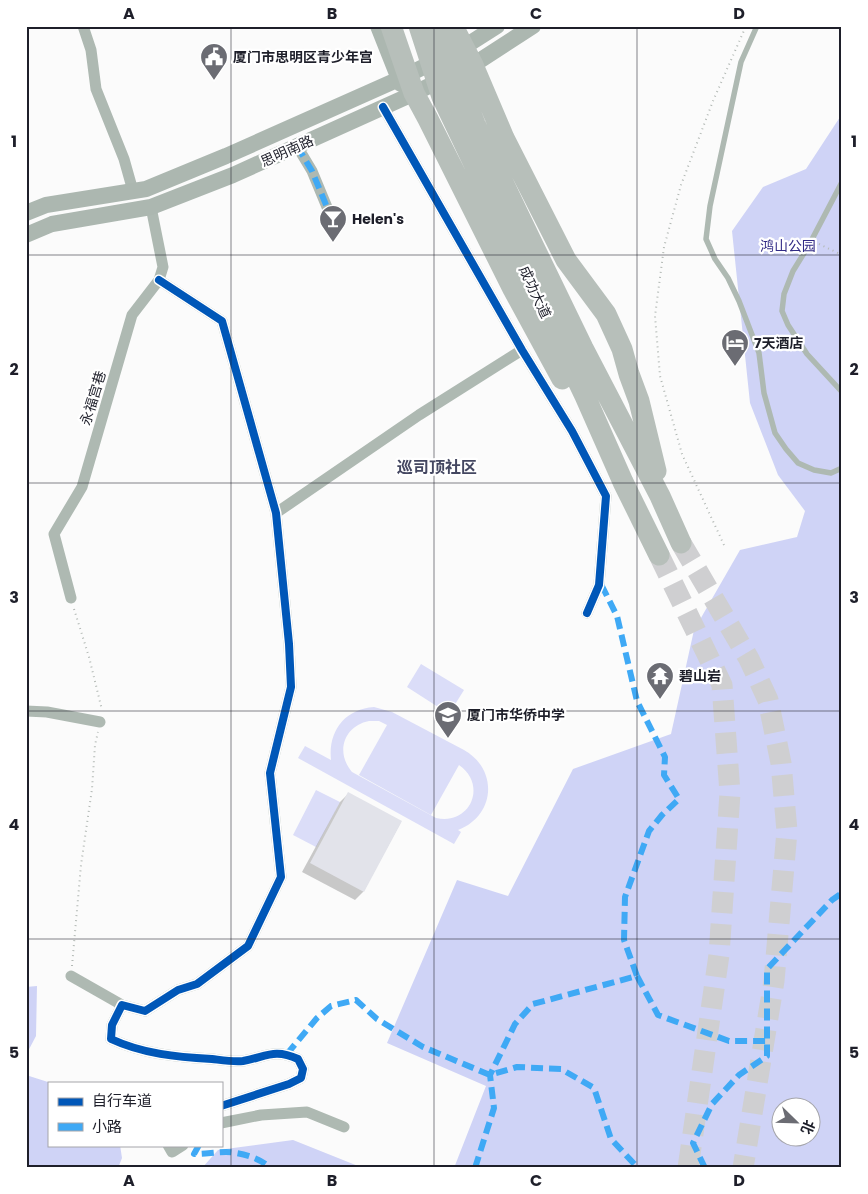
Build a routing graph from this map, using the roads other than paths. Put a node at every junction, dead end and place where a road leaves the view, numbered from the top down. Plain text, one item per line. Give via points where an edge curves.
1 (83, 26) edge
2 (378, 26) edge
3 (391, 26) edge
4 (419, 26) edge
5 (436, 26) edge
6 (454, 26) edge
7 (497, 26) edge
8 (533, 26) edge
9 (757, 26) edge
10 (472, 47) edge
11 (406, 86) junction
12 (383, 107) junction
13 (297, 146) junction
14 (842, 182) edge
15 (133, 191) junction
16 (151, 207) junction
17 (26, 213) edge
18 (333, 230) dead end
19 (26, 235) edge
20 (526, 252) junction
21 (159, 280) junction
22 (522, 350) junction
23 (842, 392) edge
24 (842, 468) edge
25 (623, 482) junction
26 (660, 496) junction
27 (276, 513) junction
28 (681, 542) tunnel mouth
29 (659, 555) tunnel mouth
30 (71, 598) road end
31 (587, 614) dead end
32 (26, 711) edge
33 (100, 722) road end
34 (71, 976) road end
35 (122, 1005) junction
36 (222, 1106) edge
37 (222, 1123) edge
38 (344, 1127) dead end
39 (169, 1146) edge
40 (181, 1146) edge

1 - 15 street via 91,50 96,89
2 - 11 main road
3 - 11 highway
4 - 20 highway, 成功大道 via 442,97
5 - 20 highway, 成功大道
6 - 10 highway
7 - 10 main road, 思明南路
8 - 10 main road, 思明南路
9 - 24 lane via 741,62 706,239 739,301 759,352 764,393 775,433 798,463 814,470 831,472
10 - 11 main road, 思明南路
10 - 26 highway via 504,138 566,260 606,314 622,349 639,401
11 - 12 main road, 思明南路
11 - 15 main road, 思明南路 via 146,190
11 - 25 highway via 428,119 513,289 596,443
12 - 13 main road, 思明南路
12 - 22 street
13 - 16 main road, 思明南路
13 - 18 street via 312,170
14 - 23 lane via 793,271 784,294 782,311 807,354
15 - 17 main road, 思明南路 via 46,205
16 - 19 main road, 思明南路 via 52,224
16 - 21 street via 163,267
20 - 25 highway, 成功大道 via 584,396
20 - 26 highway, 成功大道 via 583,348
21 - 27 street via 222,321
21 - 30 street, 永福宫巷 via 132,315 82,487 54,534
22 - 27 street
22 - 31 street via 572,431 606,496 599,585
25 - 29 highway, 成功大道
26 - 28 highway, 成功大道
27 - 35 street via 291,687 270,773 281,877 248,946 196,984 178,990 145,1011
32 - 33 street
34 - 35 street
35 - 36 street via 112,1025 111,1039 123,1045 154,1054 208,1059 242,1061 267,1054 287,1054 298,1059 303,1069 301,1078
37 - 38 street via 261,1115 307,1112
39 - 40 street via 172,1152

